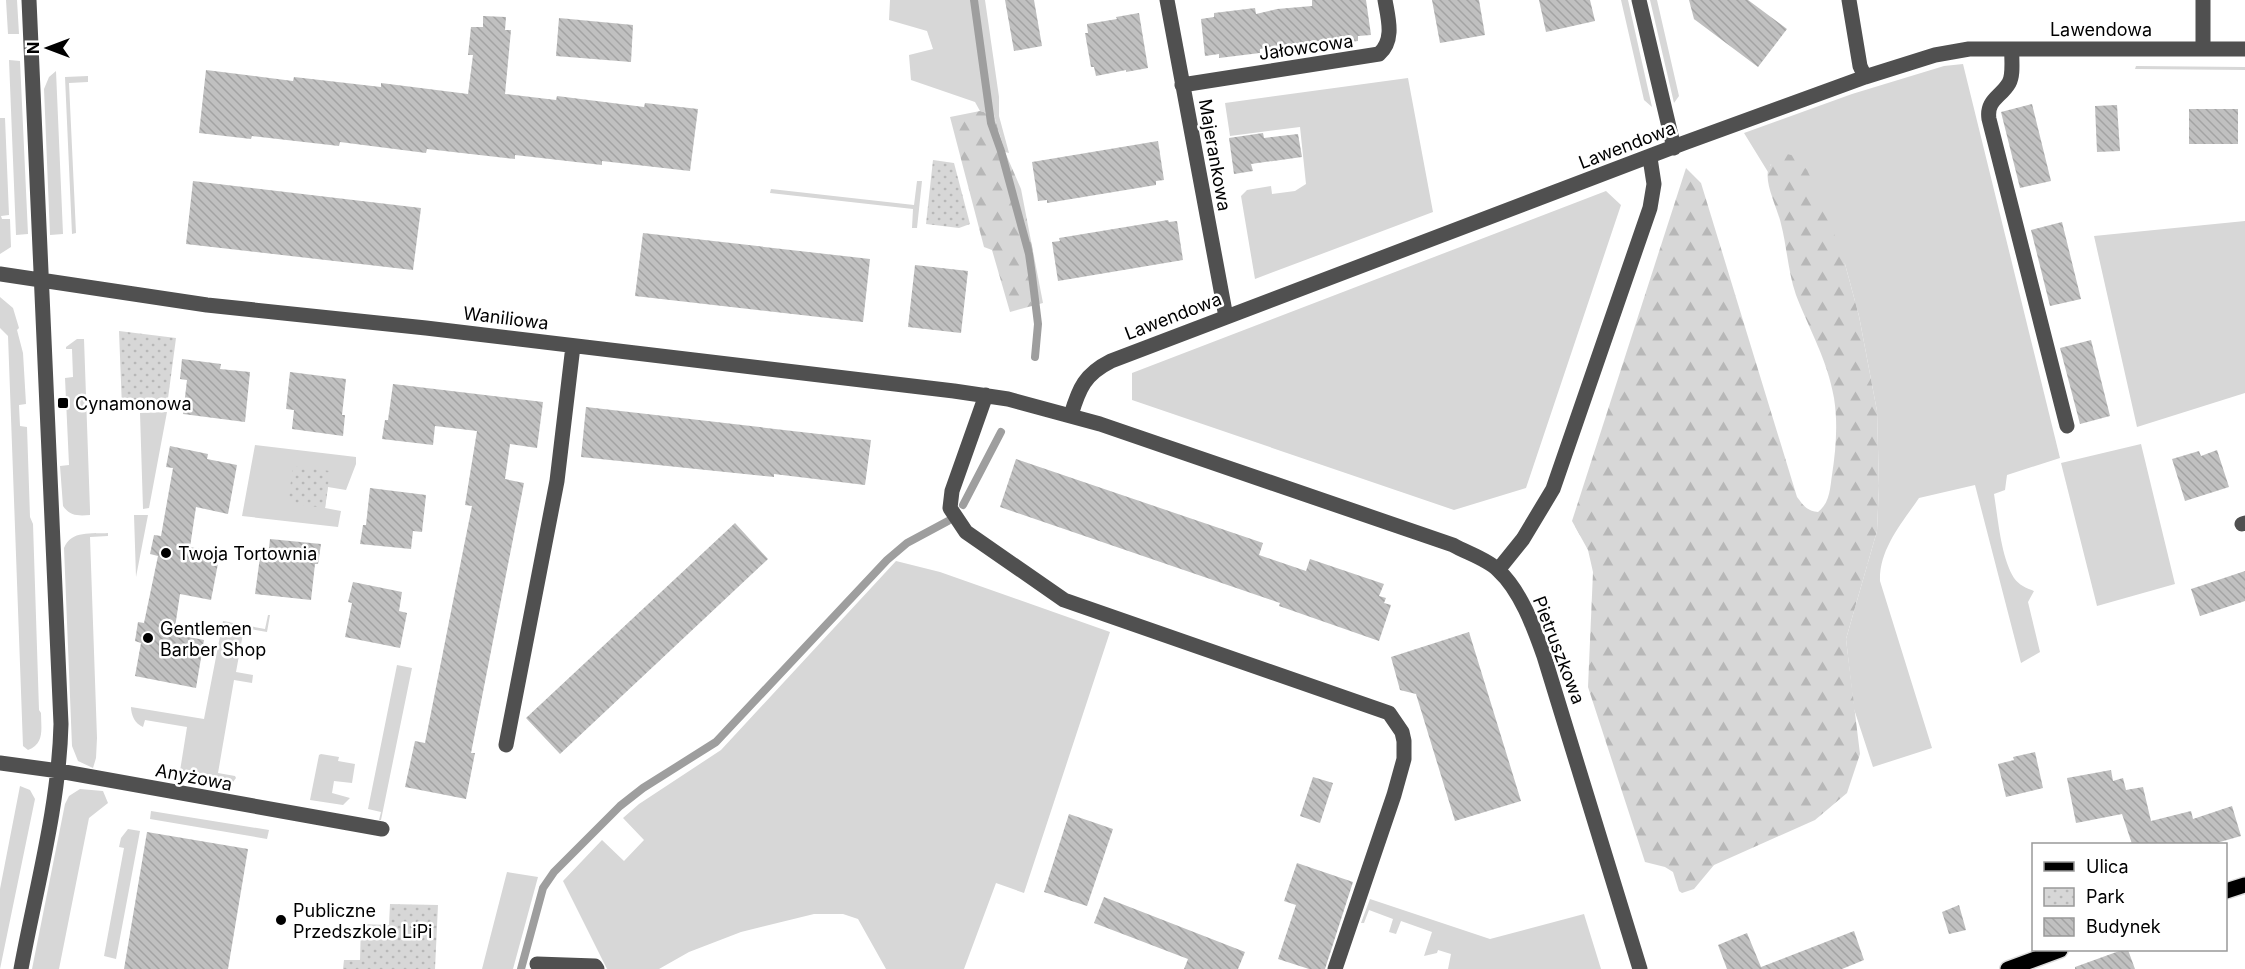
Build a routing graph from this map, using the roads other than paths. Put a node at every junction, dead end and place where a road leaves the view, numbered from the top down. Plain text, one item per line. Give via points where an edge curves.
1 (29, 0) edge
2 (1167, 0) edge
3 (1385, 0) edge
4 (1639, 0) edge
5 (1849, 0) edge
6 (2203, 0) edge
7 (2012, 48) junction
8 (2203, 49) junction
9 (2245, 50) edge
10 (1865, 77) junction
11 (1182, 85) junction
12 (1674, 148) junction
13 (1650, 158) junction
14 (0, 274) edge
15 (40, 278) junction
16 (1226, 317) junction
17 (573, 346) junction
18 (986, 395) junction
19 (1071, 415) junction
20 (2067, 426) dead end
21 (1498, 570) junction
22 (506, 745) dead end
23 (0, 763) edge
24 (59, 771) junction
25 (382, 829) dead end
26 (2245, 885) edge
27 (2227, 891) edge
28 (2057, 951) edge
29 (537, 963) dead end
30 (21, 969) edge
31 (597, 969) edge
32 (1335, 969) edge
33 (1640, 969) edge
34 (2008, 969) edge

1 - 15 street
2 - 11 street, Majerankowa
3 - 11 street, Jałowcowa via 1389,31 1385,49 1379,54
4 - 12 street
5 - 10 street
6 - 8 street
7 - 8 street, Lawendowa
7 - 10 street, Lawendowa via 1935,55
7 - 20 street via 2011,78 1990,103 1989,119
8 - 9 street, Lawendowa
10 - 12 street, Lawendowa
11 - 16 street, Majerankowa
12 - 13 street, Lawendowa
13 - 16 street, Lawendowa
13 - 21 street via 1654,184 1650,208 1553,489 1523,539
14 - 15 street, Waniliowa
15 - 17 street, Waniliowa via 207,305
15 - 24 street via 61,724
16 - 19 street, Lawendowa via 1096,369 1084,381
17 - 18 street, Waniliowa
17 - 22 street via 557,480
18 - 19 street, Waniliowa
18 - 32 street via 952,491 950,508 966,532 1064,600 1389,713 1402,732 1404,759
19 - 21 street, Waniliowa via 1454,545
21 - 33 street, Pietruszkowa via 1518,596 1544,656
23 - 24 street, Anyżowa
24 - 25 street, Anyżowa
24 - 30 street
26 - 27 main road
28 - 34 main road
29 - 31 street

